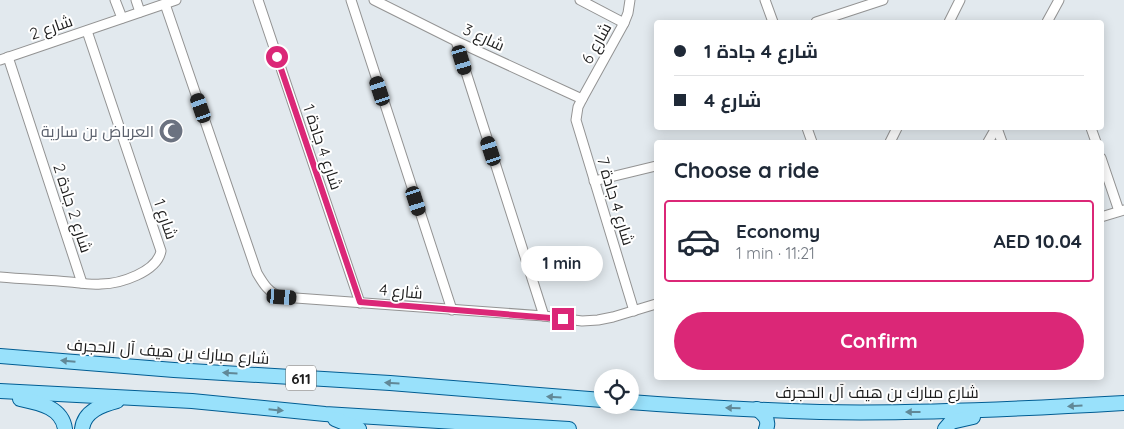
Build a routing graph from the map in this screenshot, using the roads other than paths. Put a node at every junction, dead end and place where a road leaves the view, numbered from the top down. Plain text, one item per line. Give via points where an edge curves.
1 (115, 0) edge
2 (136, 0) edge
3 (176, 0) edge
4 (258, 0) edge
5 (351, 0) edge
6 (374, 0) edge
7 (580, 0) edge
8 (630, 0) edge
9 (765, 0) edge
10 (883, 0) edge
11 (960, 0) edge
12 (1059, 0) edge
13 (165, 4) junction
14 (140, 12) junction
15 (1052, 12) junction
16 (122, 18) junction
17 (772, 20) edge
18 (822, 20) edge
19 (950, 20) edge
20 (1049, 20) edge
21 (1055, 20) edge
22 (624, 23) junction
23 (87, 31) junction
24 (456, 42) junction
25 (4, 59) edge
26 (582, 99) junction
27 (654, 166) edge
28 (1104, 166) edge
29 (594, 181) junction
30 (1122, 211) edge
31 (1104, 216) edge
32 (0, 277) edge
33 (82, 283) junction
34 (360, 302) junction
35 (654, 305) edge
36 (452, 310) junction
37 (634, 311) junction
38 (544, 316) junction
39 (0, 356) edge
40 (0, 390) edge
41 (0, 395) edge
42 (594, 399) edge
43 (192, 402) junction
44 (639, 402) edge
45 (1124, 403) edge
46 (1046, 408) junction
47 (757, 409) junction
48 (325, 414) junction
49 (484, 424) junction
50 (65, 429) edge
51 (82, 429) edge
52 (359, 429) edge
53 (458, 429) edge
54 (569, 429) edge
55 (766, 429) edge
56 (946, 429) edge

1 - 16 street
2 - 14 street
3 - 13 street
4 - 34 street, شارع 4 جادة 1
5 - 36 street
6 - 24 street, شارع 3
7 - 22 street
8 - 22 street, شارع 6
9 - 17 street
10 - 18 street
11 - 19 street
12 - 15 street
13 - 14 street
13 - 34 street, شارع 4 via 257,273 265,287 282,297
14 - 16 street, شارع 2
15 - 20 street
15 - 21 street
16 - 23 street, شارع 2
22 - 26 street, شارع 6
23 - 25 street, شارع 2
23 - 33 street, شارع 1 via 161,251 160,258 145,272 120,281
24 - 26 street, شارع 3
24 - 38 street
25 - 33 street, شارع 2 جادة 2
26 - 29 street, شارع 4 جادة 7 via 576,120
27 - 29 street
28 - 30 street
29 - 37 street, شارع 4 جادة 7
30 - 31 street
32 - 33 street, شارع 1
34 - 36 street, شارع 4
35 - 37 street, شارع 4
36 - 38 street, شارع 4
37 - 38 street, شارع 4 via 613,318 582,321
42 -> 39 main road, شارع مبارك بن هيف آل الحجرف / 611
40 - 43 main road, 611
41 - 50 main road via 41,403 55,410 64,421
43 -> 48 main road, 611
43 - 51 main road via 117,401 89,413 82,422
47 -> 44 main road, شارع مبارك بن هيف آل الحجرف
45 -> 46 main road, شارع مبارك بن هيف آل الحجرف
46 -> 47 main road, شارع مبارك بن هيف آل الحجرف via 926,412
46 - 56 main road via 960,419 948,424
47 - 55 main road via 767,421
48 - 49 main road, 611
48 - 52 main road
49 - 53 main road
49 - 54 main road, 611

